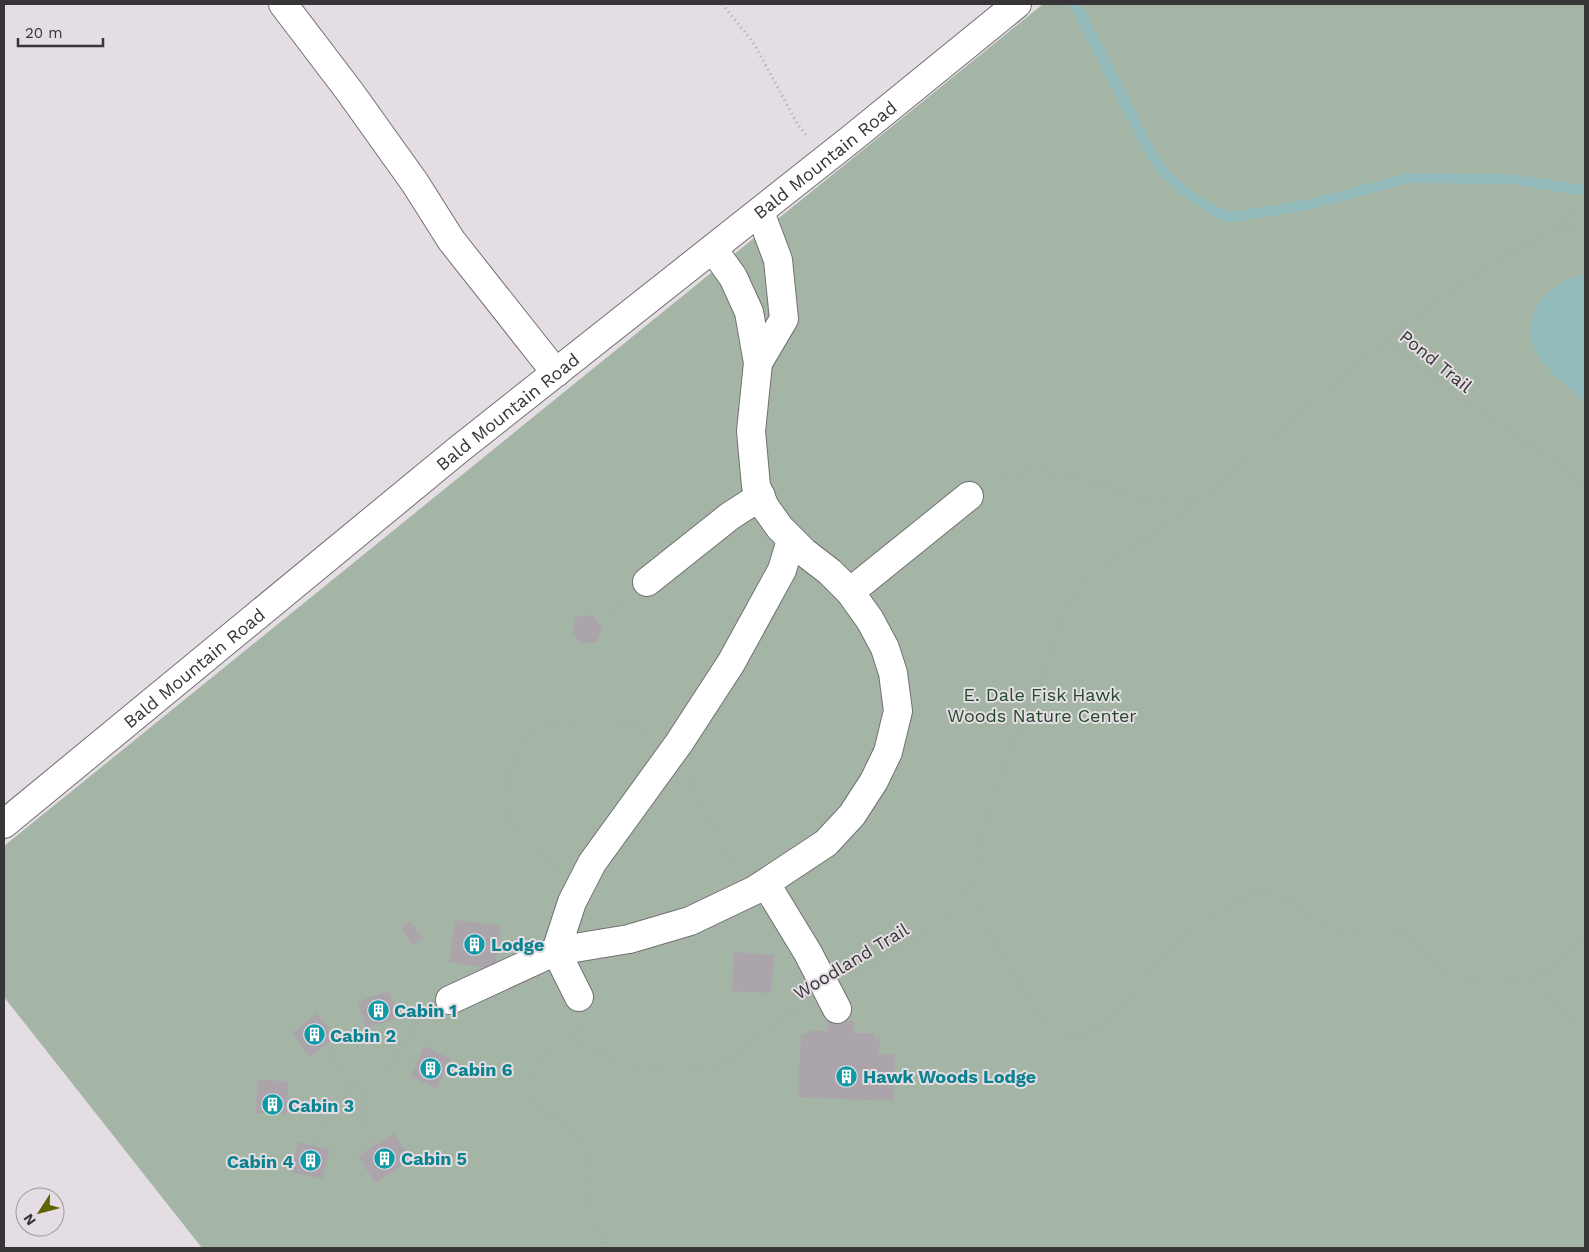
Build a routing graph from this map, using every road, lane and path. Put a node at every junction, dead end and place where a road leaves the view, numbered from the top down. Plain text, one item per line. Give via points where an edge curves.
1 (283, 4) edge
2 (722, 4) edge
3 (1017, 4) edge
4 (826, 159) junction
5 (1585, 187) edge
6 (760, 212) junction
7 (1558, 226) junction
8 (1585, 230) edge
9 (713, 249) junction
10 (1385, 341) junction
11 (758, 363) junction
12 (556, 373) junction
13 (1585, 486) edge
14 (761, 496) junction
15 (969, 496) joint
16 (1201, 498) junction
17 (791, 540) junction
18 (647, 582) joint
19 (850, 592) junction
20 (597, 620) dead end
21 (4, 824) edge
22 (973, 882) junction
23 (766, 884) junction
24 (1585, 934) edge
25 (556, 951) junction
26 (1544, 974) junction
27 (579, 997) dead end
28 (832, 999) junction
29 (450, 1000) joint
30 (382, 1023) dead end
31 (1585, 1036) edge
32 (325, 1046) dead end
33 (395, 1057) junction
34 (417, 1062) dead end
35 (350, 1088) junction
36 (362, 1090) junction
37 (288, 1097) dead end
38 (344, 1100) junction
39 (348, 1106) junction
40 (360, 1108) junction
41 (313, 1145) dead end
42 (371, 1147) dead end
43 (607, 1248) edge

1 - 12 street via 416,183 452,240
2 - 4 path via 753,42 798,125
3 - 4 street, Bald Mountain Road
4 - 6 street, Bald Mountain Road
5 - 7 path, Pond Trail via 1574,208
6 - 9 street, Bald Mountain Road
6 - 11 street via 778,260 784,319
7 - 8 path
7 - 10 path, Pond Trail via 1477,272
9 - 11 street via 733,277 749,312
9 - 12 street, Bald Mountain Road
10 - 13 path, Pond Trail via 1464,401 1566,468
10 - 16 path
11 - 14 street via 751,431 756,486
12 - 21 street, Bald Mountain Road
14 - 17 street via 765,507
14 - 18 street via 730,516
15 - 16 path via 994,480 1035,469 1105,485 1149,500 1176,504
15 - 19 street
16 - 22 path via 1106,564 1082,586 1066,609 990,803
17 - 19 street
17 - 25 street via 782,570 731,662 679,743 592,863 572,902
18 - 20 path
19 - 23 street via 885,648 893,673 898,712 888,752 852,815 826,843
22 - 26 path via 998,949 1050,1031 1060,1037 1092,1033 1112,1019 1177,941 1233,902 1265,893 1287,900 1340,930 1378,928 1404,934 1446,974 1470,983 1522,982
22 - 28 path, Woodland Trail via 963,898 939,920
23 - 25 street via 690,921 629,939
23 - 28 street
24 - 26 path
25 - 27 street
25 - 29 street
26 - 31 path via 1545,995
28 - 43 path, Woodland Trail via 758,1035 742,1053 720,1065 693,1073 664,1073 634,1065 599,1053 569,1036 540,1061 528,1077 528,1086 547,1114 572,1130 590,1160 585,1194 587,1207
29 - 33 path via 432,1010 416,1026
30 - 33 path
32 - 35 path
33 - 34 path
33 - 36 path
35 - 36 path
35 - 38 path
36 - 40 path via 366,1096
37 - 38 path
38 - 39 path
39 - 40 path
39 - 41 path via 328,1117
40 - 42 path

